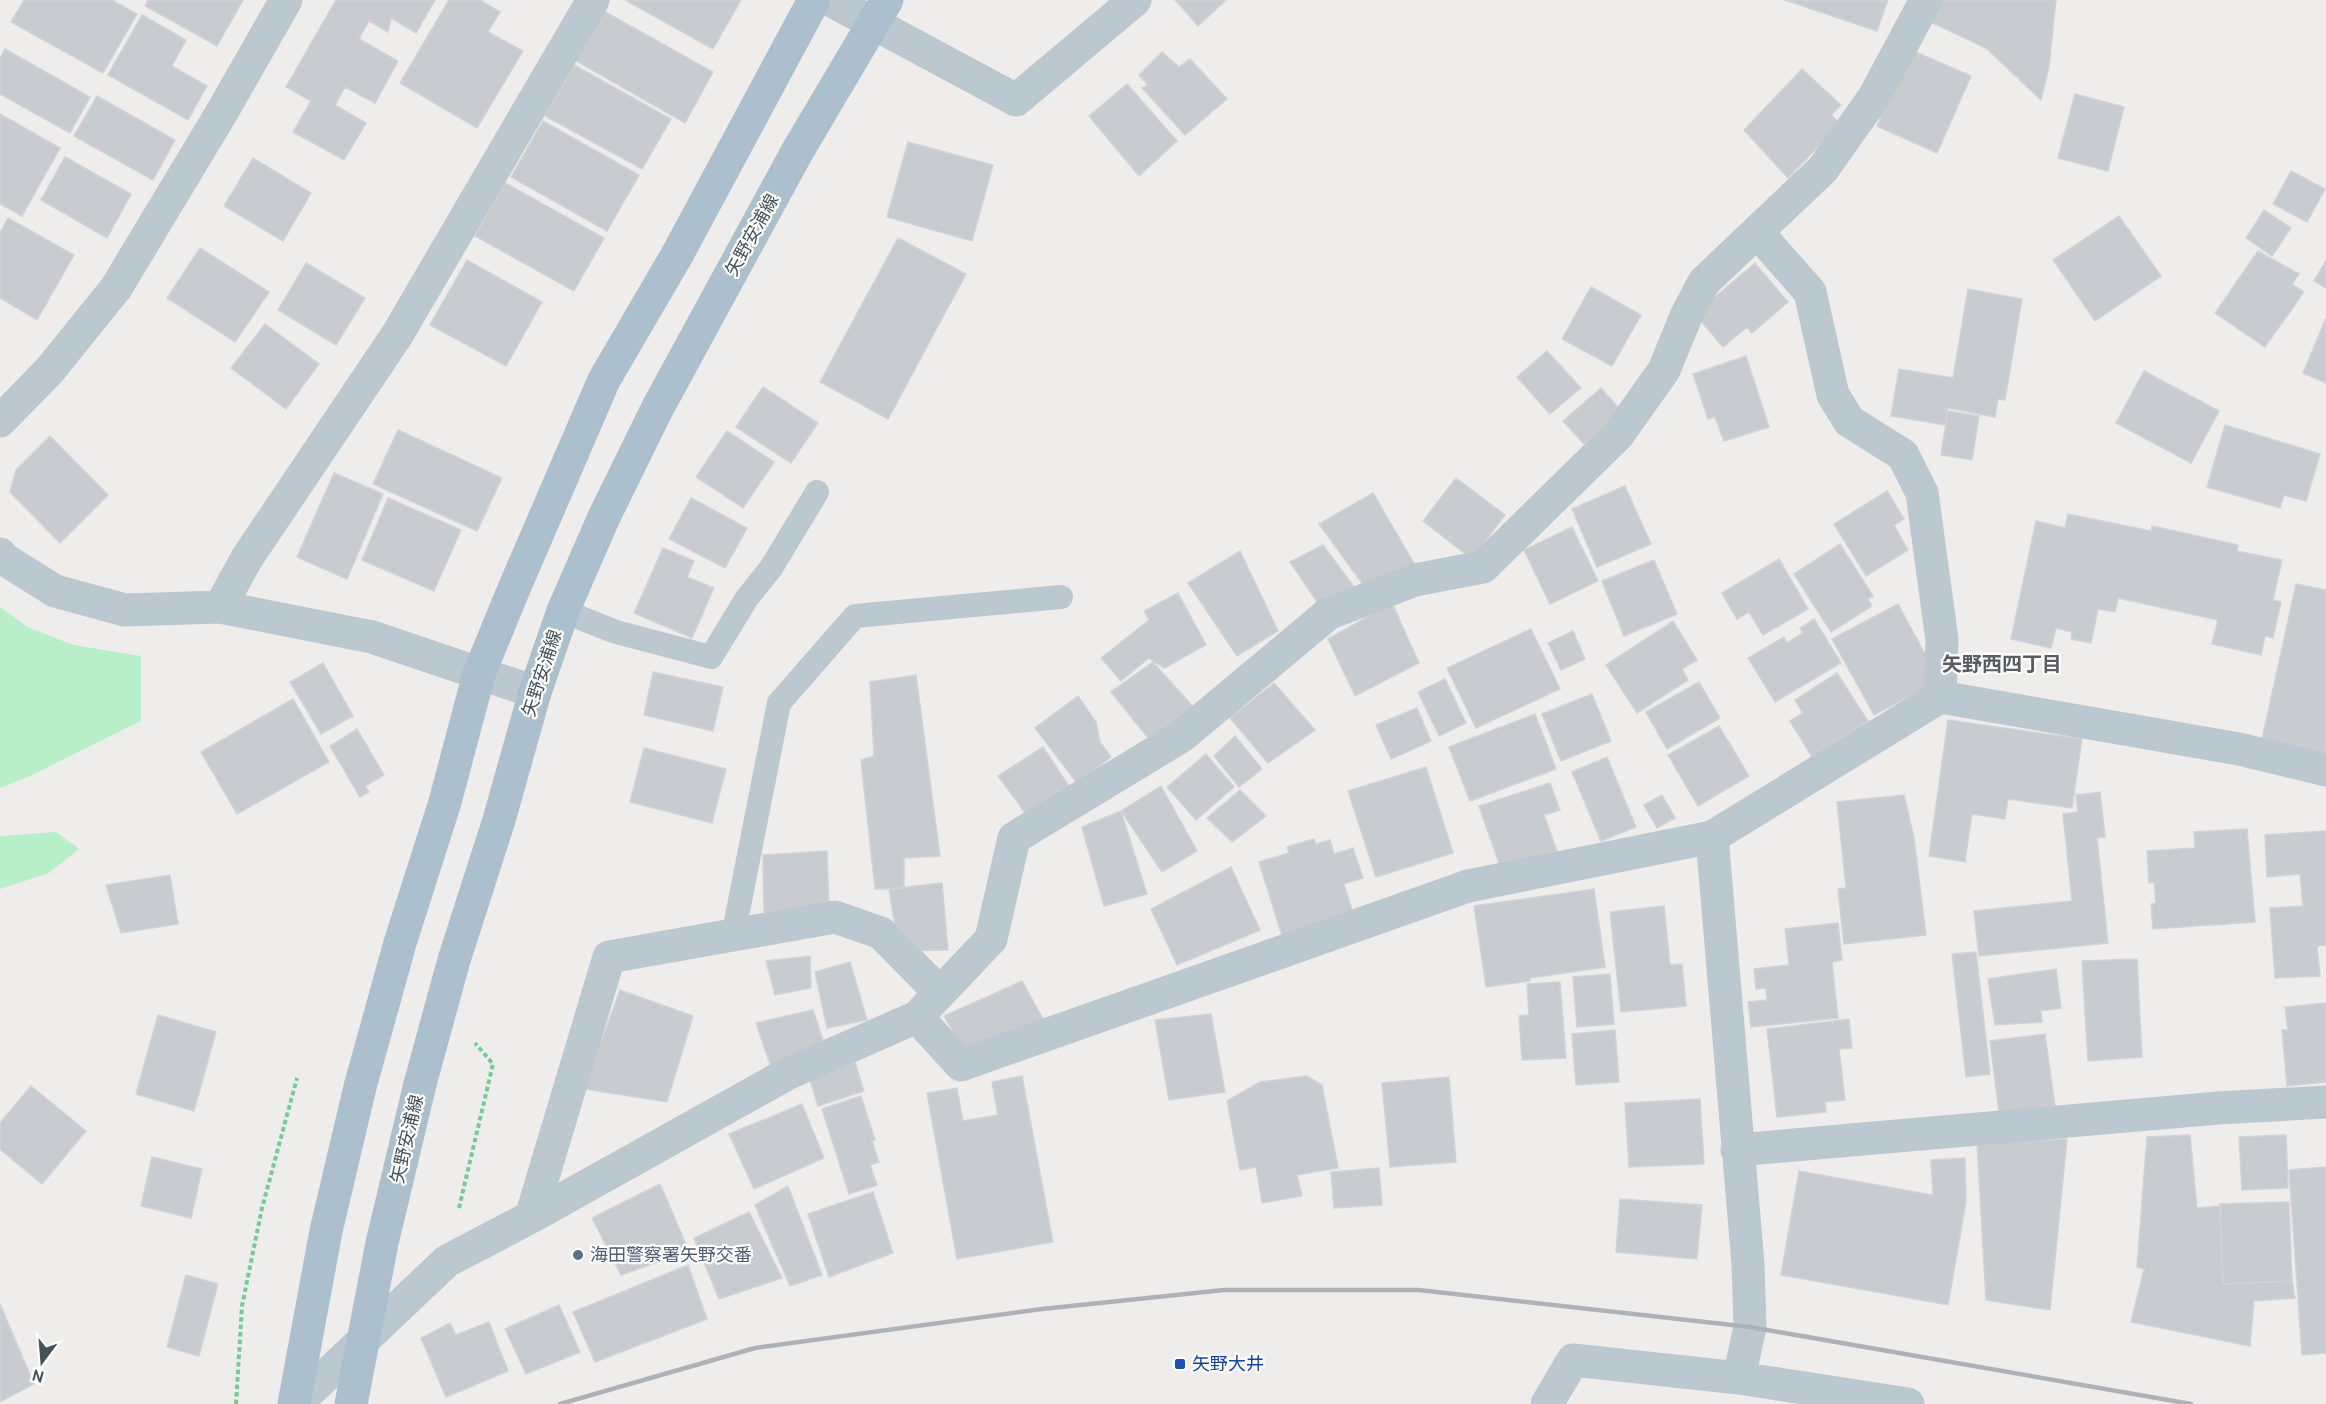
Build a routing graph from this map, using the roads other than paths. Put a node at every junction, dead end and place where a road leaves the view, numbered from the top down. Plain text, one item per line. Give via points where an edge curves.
1 (286, 0) edge
2 (814, 0) edge
3 (830, 0) edge
4 (1135, 0) edge
5 (1926, 0) edge
6 (590, 1) edge
7 (880, 12) edge
8 (1757, 232) junction
9 (0, 421) edge
10 (817, 492) dead end
11 (0, 554) edge
12 (1061, 597) dead end
13 (220, 607) junction
14 (563, 610) junction
15 (479, 674) junction
16 (535, 692) junction
17 (1940, 697) junction
18 (2326, 770) edge
19 (1712, 837) junction
20 (733, 936) junction
21 (940, 993) junction
22 (917, 1017) junction
23 (2326, 1101) edge
24 (1737, 1150) junction
25 (531, 1217) junction
26 (1739, 1377) junction
27 (295, 1404) edge
28 (351, 1404) edge
29 (1547, 1404) edge
30 (1908, 1404) edge

1 - 9 street via 116,288 49,371
2 - 15 main road via 677,255 604,381
3 - 7 street
4 - 7 street via 1016,100
5 - 8 street via 1874,97 1823,170
6 - 13 street via 397,335 247,558
7 - 14 main road, 矢野安浦線 via 797,153 657,409
8 - 17 street via 1810,292 1838,404 1849,421 1903,455 1922,493 1942,640
8 - 21 street via 1704,282 1664,370 1618,435 1483,567 1415,580 1328,614 1182,736 1014,838 991,939
10 - 14 lane via 711,657 616,632
11 - 13 street via 54,591 124,610
12 - 20 lane via 855,616 779,703
13 - 15 street via 372,637
14 - 16 main road, 矢野安浦線
15 - 16 street
15 - 27 main road via 365,1070 326,1231
16 - 28 main road, 矢野安浦線, bridge via 420,1084 382,1243
17 - 18 street via 2240,749
17 - 19 street
19 - 22 street via 1468,886 961,1065
19 - 24 street
20 - 21 street via 835,917 881,933
20 - 25 street via 609,957
21 - 22 street
22 - 25 street via 787,1074
23 - 24 street
24 - 26 street via 1748,1264 1749,1326
25 - 27 street via 447,1261
26 - 29 street via 1573,1360
26 - 30 street

